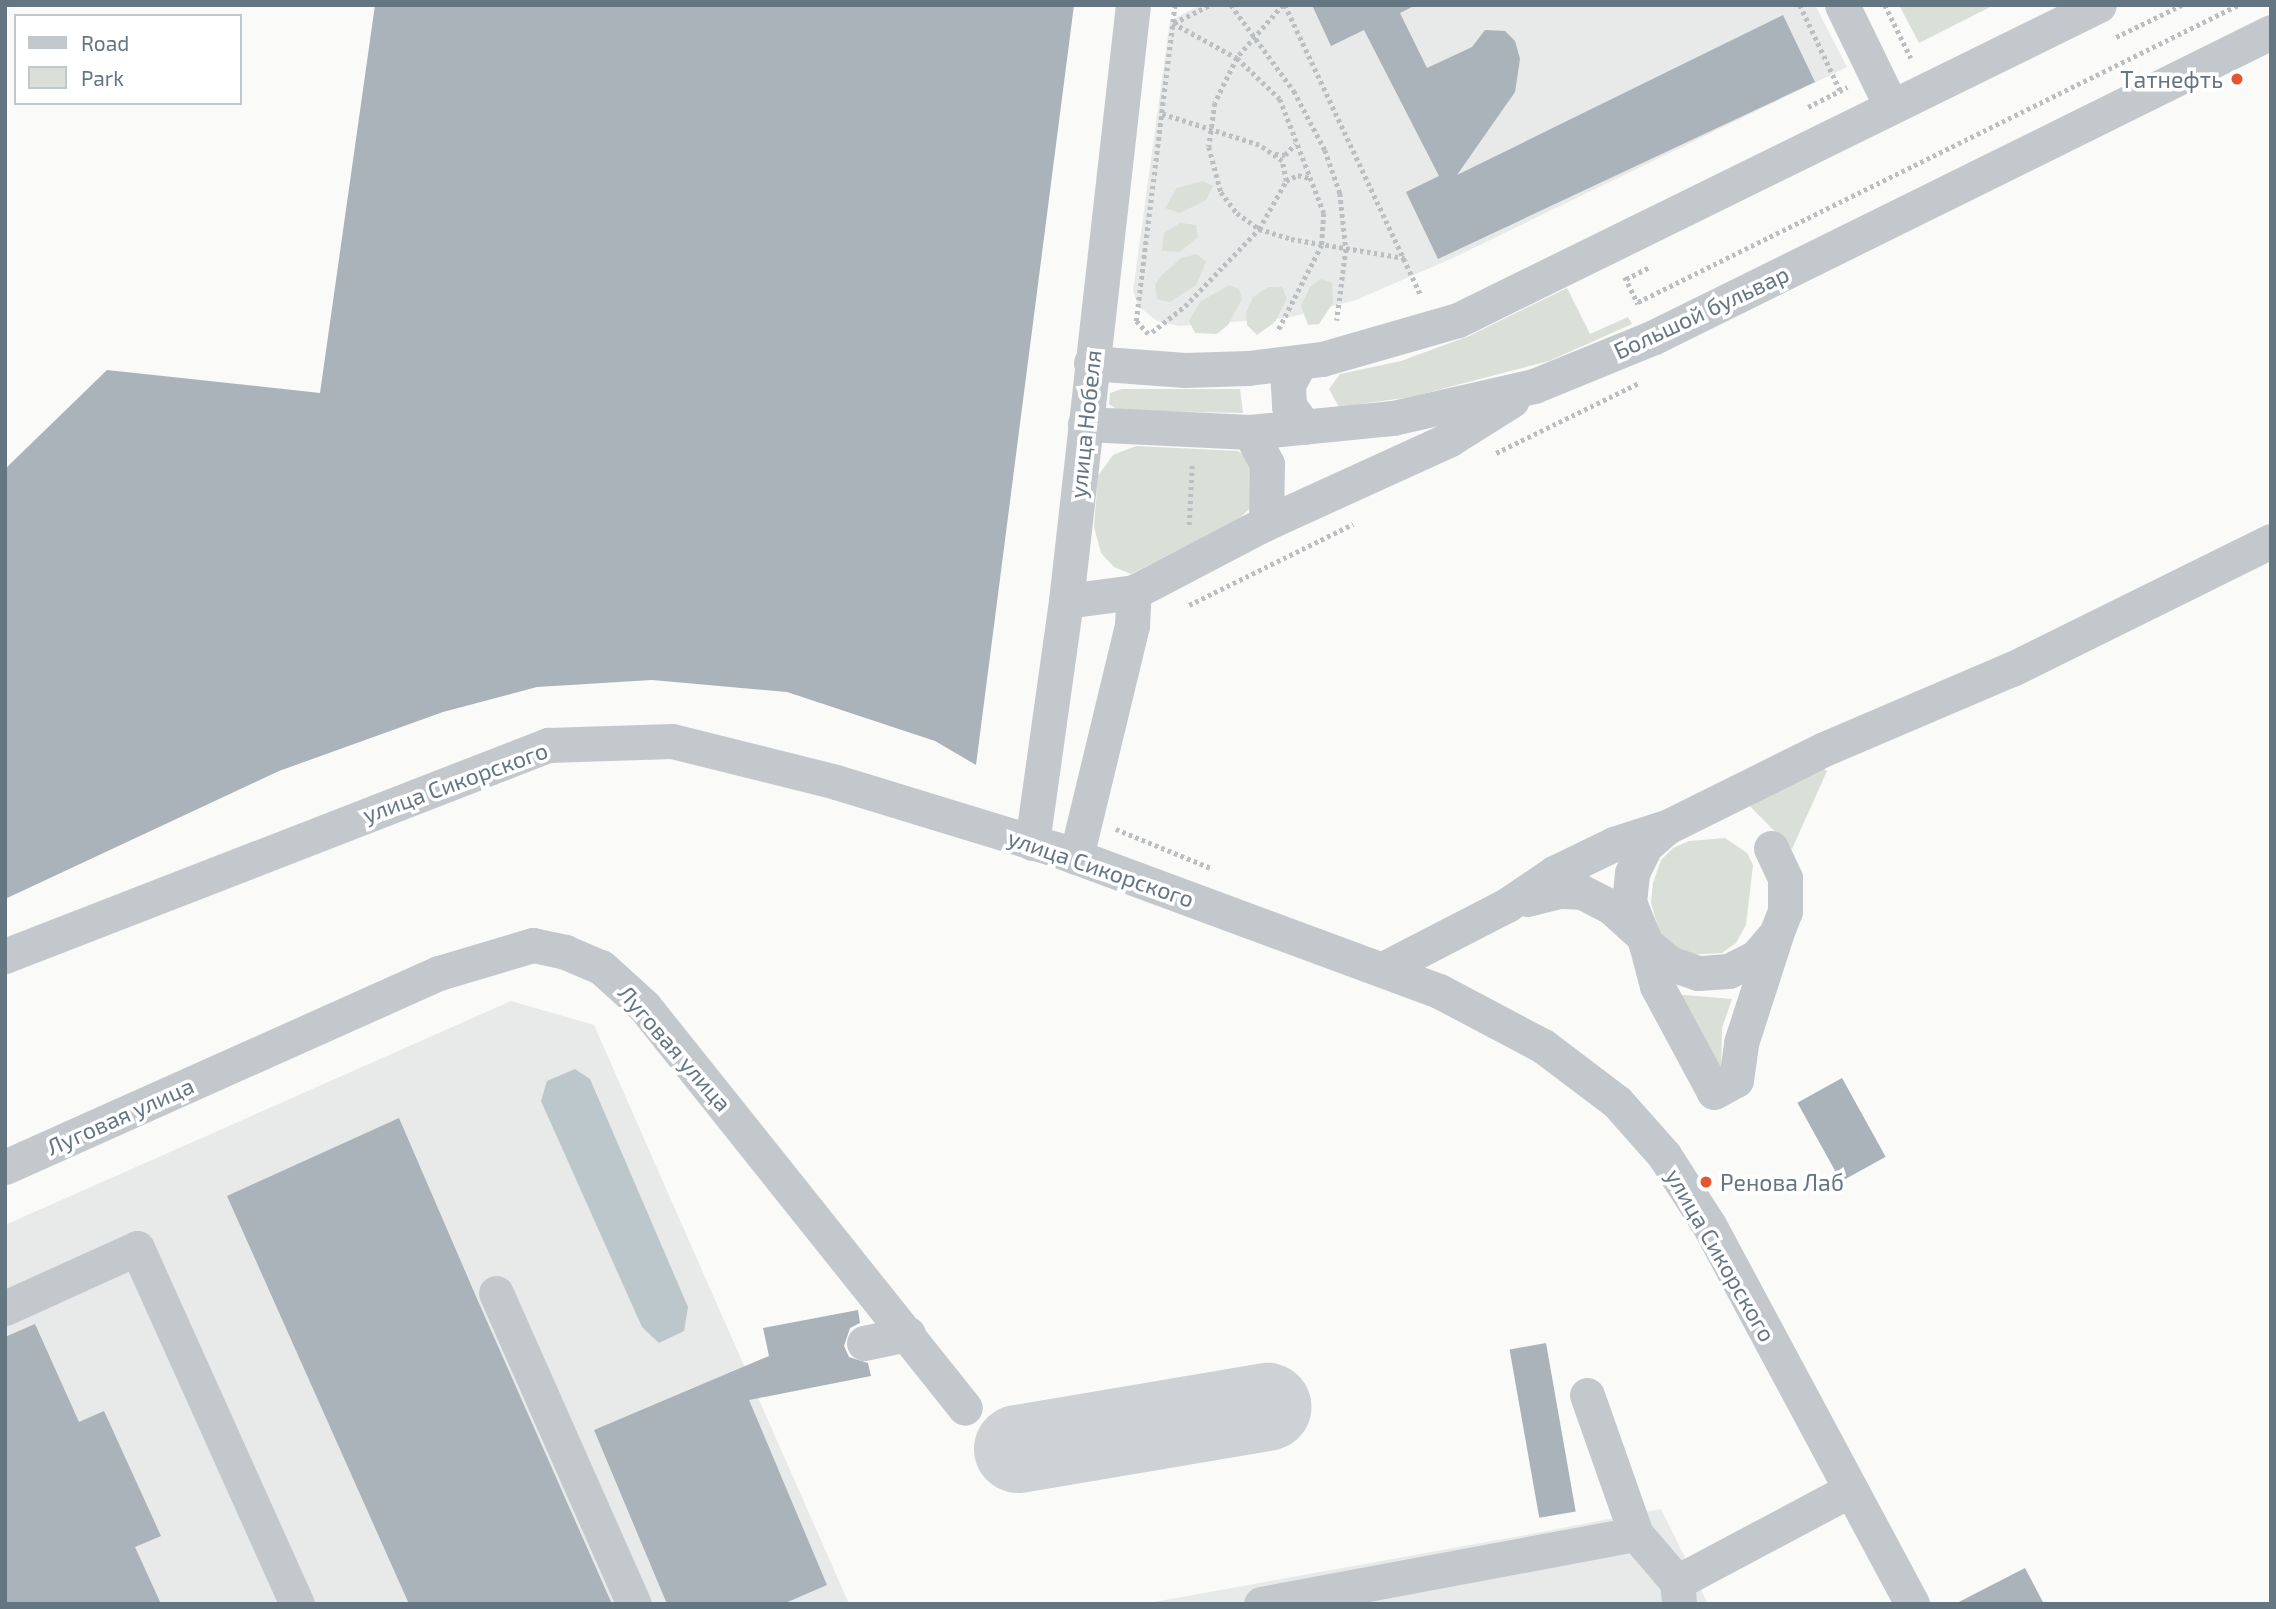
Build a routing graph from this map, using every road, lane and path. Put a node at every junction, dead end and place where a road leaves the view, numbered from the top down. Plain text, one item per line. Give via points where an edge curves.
1 (1133, 5) edge
2 (1175, 5) edge
3 (1210, 5) edge
4 (1231, 5) edge
5 (1284, 5) edge
6 (1800, 5) edge
7 (1842, 5) edge
8 (1885, 5) edge
9 (2099, 5) edge
10 (2238, 5) edge
11 (1173, 23) junction
12 (2271, 32) edge
13 (1256, 35) junction
14 (1923, 52) dead end
15 (1237, 58) junction
16 (1912, 58) junction
17 (1877, 75) junction
18 (1840, 90) junction
19 (1891, 106) junction
20 (1804, 109) dead end
21 (1162, 114) junction
22 (1210, 128) junction
23 (1296, 143) junction
24 (1275, 154) junction
25 (1310, 179) junction
26 (1286, 181) junction
27 (1259, 229) junction
28 (1322, 244) junction
29 (1611, 247) junction
30 (1346, 249) junction
31 (1404, 258) junction
32 (1434, 293) dead end
33 (1422, 299) junction
34 (1638, 302) junction
35 (1412, 303) dead end
36 (1348, 325) dead end
37 (1149, 335) junction
38 (1161, 337) dead end
39 (1654, 337) junction
40 (1292, 349) junction
41 (1091, 363) junction
42 (1644, 380) dead end
43 (1534, 386) junction
44 (1086, 424) junction
45 (1305, 426) junction
46 (1194, 429) junction
47 (1250, 432) junction
48 (1482, 460) dead end
49 (1357, 522) dead end
50 (1266, 523) junction
51 (2271, 541) edge
52 (1194, 559) junction
53 (1208, 595) junction
54 (1066, 601) junction
55 (1133, 609) junction
56 (1087, 818) junction
57 (1667, 827) junction
58 (1032, 843) junction
59 (1771, 848) dead end
60 (1076, 857) junction
61 (1217, 870) dead end
62 (1507, 905) junction
63 (1776, 934) junction
64 (1642, 937) junction
65 (5, 956) edge
66 (1382, 969) junction
67 (5, 1167) edge
68 (496, 1293) dead end
69 (5, 1308) edge
70 (908, 1334) junction
71 (864, 1343) dead end
72 (1587, 1395) dead end
73 (965, 1408) dead end
74 (1850, 1490) junction
75 (1636, 1534) junction
76 (1678, 1593) edge
77 (1312, 1599) edge
78 (297, 1604) edge
79 (634, 1604) edge
80 (1261, 1604) edge
81 (1912, 1604) edge

1 - 41 street, улица Нобеля
2 - 11 path
3 - 11 path
4 - 13 path
5 - 13 path
5 - 31 path
6 - 18 path
7 - 17 street
8 - 16 path
9 - 19 street
10 - 34 path
11 - 15 path
11 - 21 path
12 - 39 street, Большой бульвар
13 - 15 path
13 - 30 path via 1325,150 1340,192
14 - 16 path
15 - 22 path via 1215,103
15 - 23 path via 1280,99
16 - 17 path
17 - 18 path
17 - 19 street
18 - 20 path
19 - 29 street
21 - 22 path
21 - 37 path via 1136,321
22 - 24 path
22 - 27 path via 1211,158 1221,192 1237,214
23 - 24 path via 1290,153
23 - 25 path
24 - 26 path via 1282,161
25 - 26 path via 1298,175
25 - 28 path via 1324,213
26 - 27 path
27 - 28 path
27 - 37 path via 1185,306
28 - 30 path
28 - 40 path via 1276,336
29 - 34 path
29 - 40 street via 1458,320 1385,344
30 - 31 path
30 - 36 path via 1336,328
31 - 33 path
32 - 33 path
33 - 35 path
34 - 39 path
37 - 38 path
39 - 43 street, Большой бульвар
40 - 41 street via 1185,370
40 - 45 street via 1289,406
41 - 44 street, улица Нобеля
42 - 48 path
43 - 45 street, Большой бульвар via 1393,418
43 - 50 street via 1450,439
44 - 46 street, Большой бульвар
44 - 54 street, улица Нобеля
45 - 47 street, Большой бульвар
46 - 47 street, Большой бульвар
46 - 52 path via 1188,540
47 - 50 street via 1267,464
49 - 53 path
50 - 52 street
51 - 57 street
52 - 53 path
52 - 55 street
53 - 55 path via 1157,621
54 - 55 street
54 - 58 street, улица Нобеля
55 - 56 street
56 - 60 street
56 - 61 path
57 - 62 street via 1614,844 1553,873
57 - 64 street via 1645,846 1632,873 1629,902
58 - 60 street, улица Сикорского
58 - 65 street, улица Сикорского via 822,778 672,741 548,746
59 - 63 street via 1785,878 1785,911
60 - 66 street, улица Сикорского
62 - 64 street via 1559,891 1583,892 1610,906
62 - 66 street
63 - 64 street via 1756,957 1728,971 1708,972 1669,964
63 - 64 street via 1741,1043 1736,1080 1714,1092 1657,986
66 - 74 street, улица Сикорского via 1438,991 1543,1046 1617,1102 1664,1155 1709,1225
67 - 70 street, Луговая улица via 439,973 533,945 601,967 644,1006
68 - 79 street
69 - 78 street via 137,1248
70 - 71 street
70 - 73 street, Луговая улица
72 - 75 street
74 - 76 street
74 - 81 street, улица Сикорского
75 - 76 street
75 - 77 street
77 - 80 street

